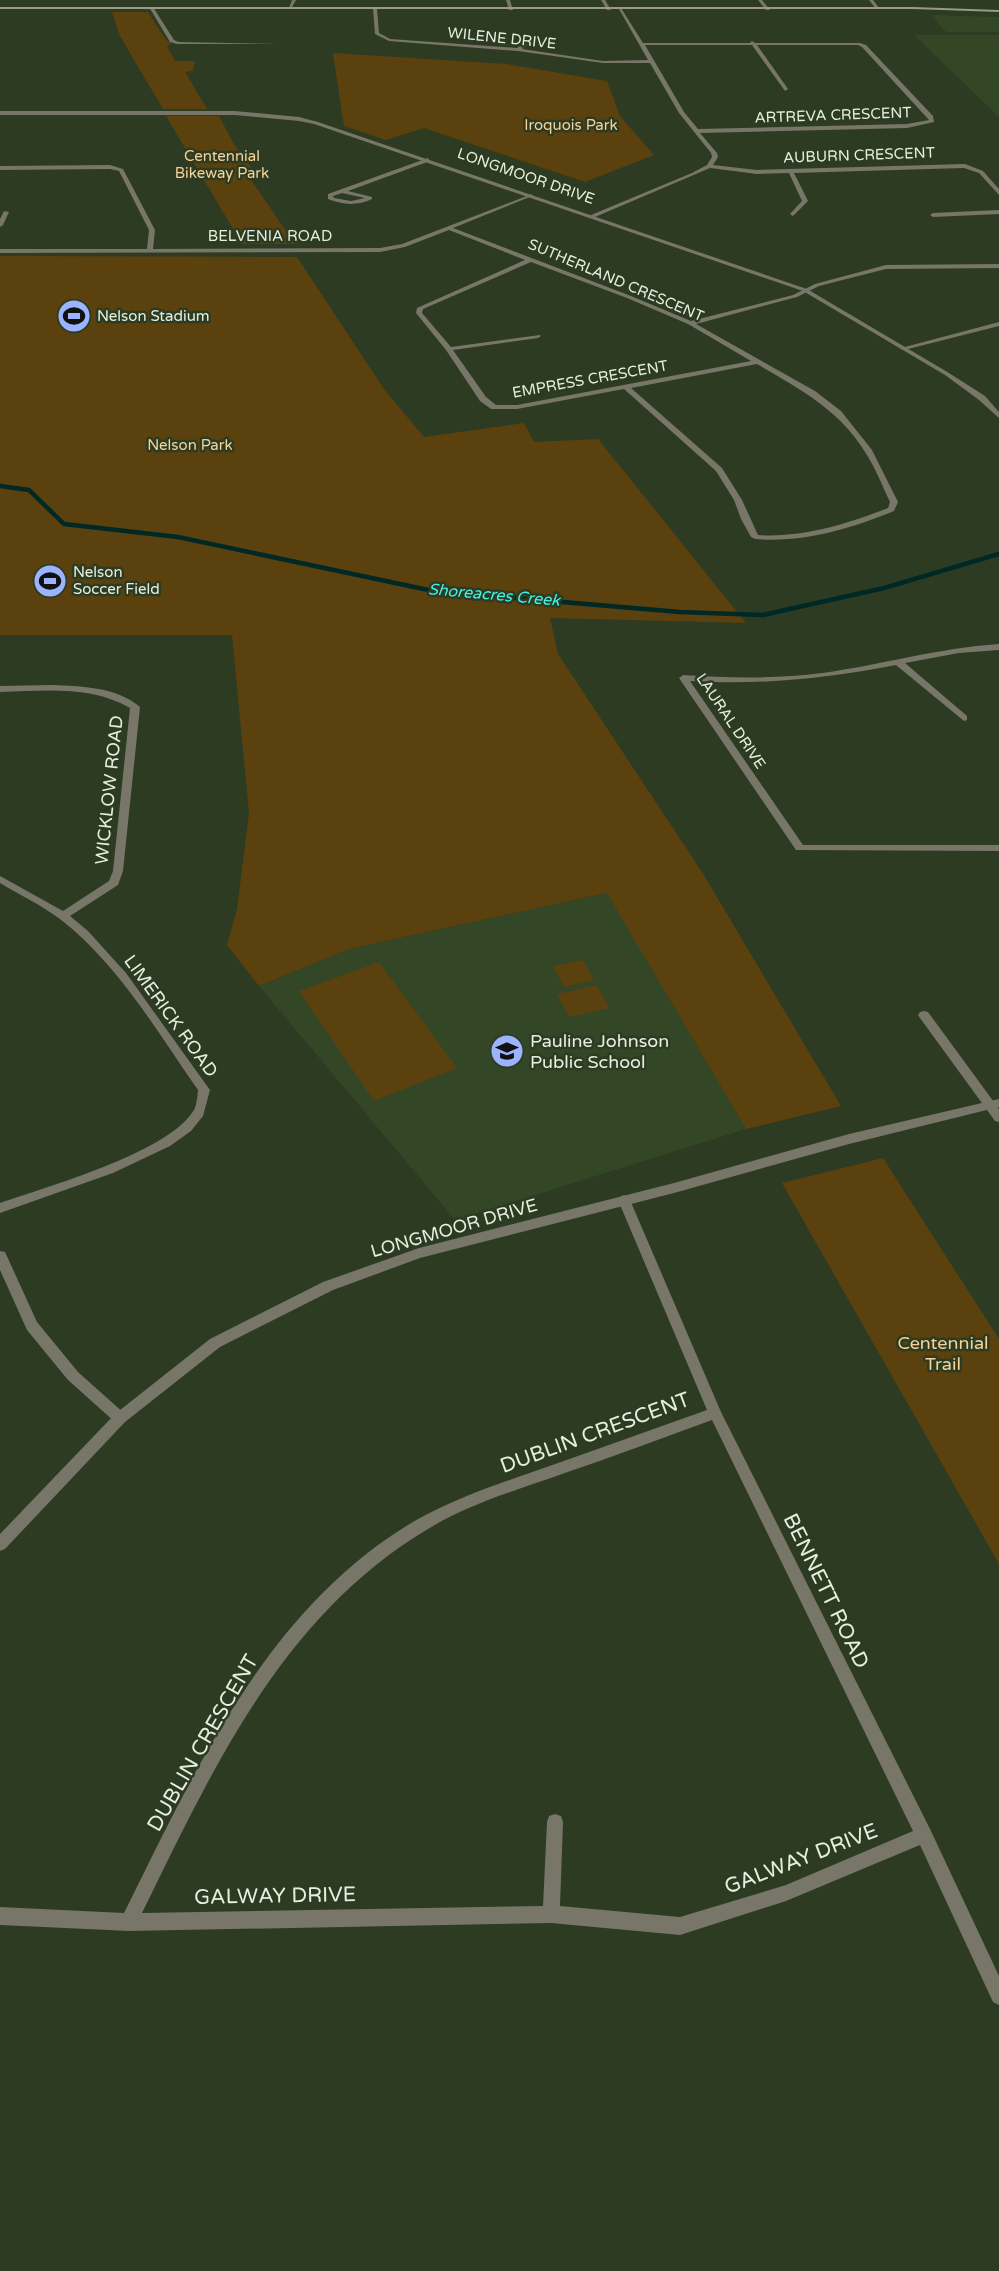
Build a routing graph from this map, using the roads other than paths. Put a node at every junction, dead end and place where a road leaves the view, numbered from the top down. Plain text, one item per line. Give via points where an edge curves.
1 (294, 0) edge
2 (508, 0) edge
3 (603, 0) edge
4 (760, 0) edge
5 (871, 0) edge
6 (984, 3) dead end
7 (999, 6) edge
8 (0, 8) edge
9 (151, 8) junction
10 (291, 8) junction
11 (878, 8) junction
12 (975, 8) junction
13 (375, 9) junction
14 (511, 9) junction
15 (609, 9) junction
16 (621, 9) junction
17 (768, 9) junction
18 (999, 13) edge
19 (533, 38) dead end
20 (752, 42) junction
21 (277, 44) dead end
22 (641, 44) junction
23 (518, 50) junction
24 (651, 61) junction
25 (785, 89) dead end
26 (0, 113) edge
27 (698, 131) junction
28 (428, 160) junction
29 (709, 166) junction
30 (0, 168) edge
31 (791, 172) junction
32 (343, 191) junction
33 (999, 193) edge
34 (530, 195) junction
35 (6, 212) dead end
36 (999, 212) edge
37 (793, 214) dead end
38 (933, 215) dead end
39 (593, 216) junction
40 (0, 225) edge
41 (451, 229) junction
42 (0, 250) edge
43 (150, 250) junction
44 (532, 259) junction
45 (999, 266) edge
46 (805, 290) junction
47 (690, 324) junction
48 (999, 324) edge
49 (538, 336) dead end
50 (904, 348) junction
51 (449, 349) junction
52 (758, 362) junction
53 (626, 387) junction
54 (999, 416) edge
55 (999, 647) edge
56 (897, 661) junction
57 (0, 689) edge
58 (964, 718) dead end
59 (999, 848) edge
60 (0, 879) edge
61 (63, 916) junction
62 (924, 1015) dead end
63 (995, 1104) edge
64 (999, 1118) edge
65 (624, 1200) junction
66 (0, 1208) edge
67 (0, 1256) edge
68 (715, 1413) junction
69 (120, 1418) junction
70 (0, 1544) edge
71 (555, 1822) dead end
72 (924, 1835) junction
73 (551, 1914) junction
74 (0, 1916) edge
75 (129, 1922) junction
76 (999, 1996) edge

1 - 10 street
2 - 14 street
3 - 15 street
4 - 17 street
5 - 11 street
6 - 12 main road
7 - 12 main road
8 - 9 main road
9 - 10 main road
9 - 21 street via 172,41 179,43
10 - 13 main road
11 - 12 main road
11 - 17 main road
12 - 18 main road
13 - 14 main road
13 - 23 street, WILENE DRIVE via 377,34 389,40
14 - 15 main road
15 - 16 main road
16 - 17 main road
16 - 22 street
19 - 23 street
20 - 22 street, ARTREVA CRESCENT
20 - 25 street
20 - 27 street, ARTREVA CRESCENT via 848,42 864,46 932,121 907,126
22 - 24 street
23 - 24 street, WILENE DRIVE via 603,62
24 - 27 street via 682,113
26 - 28 street, LONGMOOR DRIVE via 235,113 299,119
27 - 29 street via 714,153
28 - 32 street
28 - 34 street, LONGMOOR DRIVE
29 - 31 street, AUBURN CRESCENT
29 - 39 street
30 - 43 street via 121,170 152,230
31 - 33 street, AUBURN CRESCENT via 965,166 981,172
31 - 37 street via 805,201
32 - 32 street via 330,195 330,199 354,203 370,198
34 - 39 street, LONGMOOR DRIVE
34 - 41 street, BELVENIA ROAD
35 - 40 street
36 - 38 street
39 - 46 street, LONGMOOR DRIVE
41 - 43 street, BELVENIA ROAD via 380,250
41 - 44 street, SUTHERLAND CRESCENT
42 - 43 street, BELVENIA ROAD
44 - 47 street, SUTHERLAND CRESCENT
44 - 51 street, EMPRESS CRESCENT via 420,308 419,313
45 - 46 street via 886,267
46 - 47 street
46 - 50 street, LONGMOOR DRIVE
47 - 52 street, SUTHERLAND CRESCENT
48 - 50 street
49 - 51 street
50 - 54 street, LONGMOOR DRIVE via 982,398
51 - 53 street, EMPRESS CRESCENT via 483,399 494,407 517,407
52 - 53 street, EMPRESS CRESCENT
52 - 53 street, SUTHERLAND CRESCENT via 837,412 868,450 894,502 891,509 865,521 773,540 755,537 719,470
55 - 56 street, LAURAL DRIVE
56 - 58 street
56 - 59 street, LAURAL DRIVE via 838,673 761,680 683,678 800,848
57 - 61 street, WICKLOW ROAD via 92,690 123,698 135,706 114,883
60 - 61 street, LIMERICK ROAD
61 - 66 street, LIMERICK ROAD via 122,975 204,1090 199,1113 167,1143
62 - 63 street
63 - 64 street
63 - 65 street, LONGMOOR DRIVE
65 - 68 street, BENNETT ROAD
65 - 69 street, LONGMOOR DRIVE via 419,1253 328,1286 215,1343
67 - 69 street via 32,1326 73,1376
68 - 72 street, BENNETT ROAD
68 - 75 street, DUBLIN CRESCENT via 484,1495 422,1525 367,1561 302,1623 250,1695 191,1796
69 - 70 street, LONGMOOR DRIVE
71 - 73 street
72 - 73 street, GALWAY DRIVE via 786,1893 680,1926
72 - 76 street, BENNETT ROAD
73 - 75 street, GALWAY DRIVE
74 - 75 street, GALWAY DRIVE

